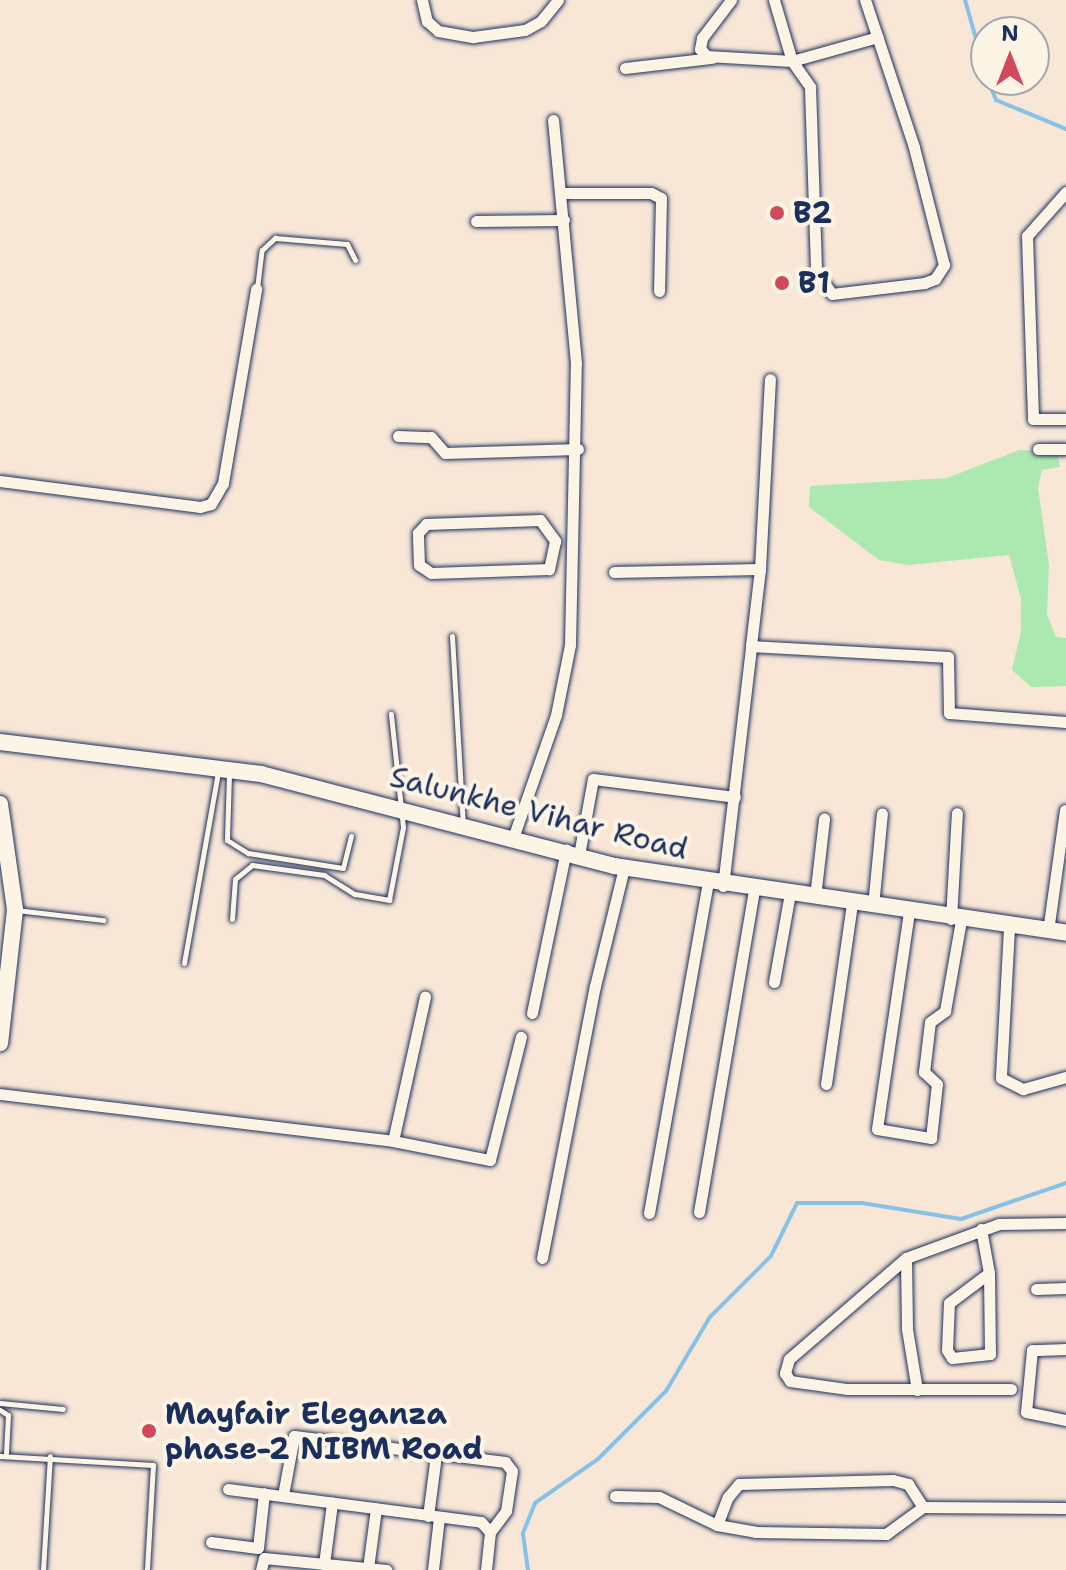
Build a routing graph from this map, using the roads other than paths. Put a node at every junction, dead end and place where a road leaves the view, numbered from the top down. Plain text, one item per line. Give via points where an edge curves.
1 (422, 0) edge
2 (558, 0) edge
3 (731, 0) edge
4 (774, 0) edge
5 (865, 0) edge
6 (878, 37) junction
7 (712, 58) junction
8 (792, 61) junction
9 (625, 68) dead end
10 (553, 120) dead end
11 (1066, 192) edge
12 (561, 193) junction
13 (564, 220) junction
14 (476, 221) dead end
15 (355, 260) dead end
16 (256, 289) joint
17 (659, 291) dead end
18 (770, 379) dead end
19 (1066, 419) edge
20 (398, 436) dead end
21 (578, 449) junction
22 (1038, 449) dead end
23 (1066, 449) edge
24 (0, 481) edge
25 (575, 540) junction
26 (555, 541) junction
27 (760, 569) junction
28 (614, 572) dead end
29 (452, 636) dead end
30 (751, 646) junction
31 (391, 714) dead end
32 (1066, 722) edge
33 (0, 742) edge
34 (224, 769) junction
35 (735, 797) junction
36 (0, 804) edge
37 (401, 808) junction
38 (1065, 810) edge
39 (882, 813) dead end
40 (957, 813) dead end
41 (824, 819) dead end
42 (463, 825) junction
43 (351, 836) dead end
44 (513, 838) junction
45 (573, 852) junction
46 (624, 868) junction
47 (715, 884) junction
48 (754, 889) junction
49 (790, 893) junction
50 (815, 897) junction
51 (852, 903) junction
52 (873, 906) junction
53 (909, 912) junction
54 (9, 919) edge
55 (232, 919) dead end
56 (956, 919) junction
57 (103, 920) dead end
58 (1009, 928) junction
59 (1048, 931) junction
60 (1066, 933) edge
61 (184, 963) dead end
62 (774, 982) dead end
63 (425, 997) dead end
64 (532, 1013) dead end
65 (521, 1037) dead end
66 (0, 1043) edge
67 (1066, 1077) edge
68 (826, 1084) dead end
69 (0, 1094) edge
70 (393, 1141) junction
71 (699, 1212) dead end
72 (649, 1213) dead end
73 (1066, 1223) edge
74 (981, 1229) junction
75 (542, 1258) dead end
76 (906, 1258) junction
77 (989, 1273) junction
78 (1066, 1288) edge
79 (1036, 1289) dead end
80 (1066, 1349) edge
81 (1011, 1389) dead end
82 (917, 1390) junction
83 (0, 1403) edge
84 (63, 1409) dead end
85 (0, 1410) edge
86 (1066, 1420) edge
87 (3, 1455) edge
88 (436, 1455) junction
89 (50, 1456) junction
90 (228, 1489) dead end
91 (264, 1493) junction
92 (283, 1495) junction
93 (615, 1496) dead end
94 (332, 1503) junction
95 (923, 1507) junction
96 (1066, 1508) edge
97 (376, 1509) junction
98 (434, 1516) junction
99 (717, 1525) junction
100 (490, 1532) junction
101 (211, 1542) dead end
102 (261, 1558) edge
103 (317, 1566) edge
104 (374, 1569) edge
105 (43, 1570) edge
106 (147, 1570) edge
107 (386, 1570) edge
108 (433, 1570) edge
109 (486, 1570) edge

1 - 2 street via 427,21 438,31 473,37 525,30 541,21
3 - 7 street via 702,38 700,49
4 - 8 street
5 - 6 street
6 - 8 street
6 - 8 street via 944,265 935,279 924,283 832,294 819,281 811,94 807,79
7 - 8 street
7 - 9 street
10 - 12 street
11 - 19 street via 1027,236 1033,419
12 - 13 street
12 - 17 street via 651,193 661,198
13 - 14 street
13 - 21 street
15 - 16 lane via 347,244 275,238 262,250
16 - 24 street via 223,483 211,504 200,507
18 - 27 street
20 - 21 street via 431,437 445,453
21 - 25 street
22 - 23 street
25 - 26 street
25 - 44 street via 570,645 556,715
26 - 26 street via 540,520 426,524 418,533 416,553 419,565 431,573 516,574 549,569
27 - 28 street
27 - 30 street
29 - 42 lane
30 - 32 street via 948,657 949,713
30 - 35 street
31 - 37 lane
33 - 34 street, Salunkhe Vihar Road
34 - 37 street, Salunkhe Vihar Road
34 - 43 lane via 227,840 248,853 343,868
34 - 61 lane
35 - 45 street via 593,779
35 - 47 street
36 - 54 street
37 - 42 street, Salunkhe Vihar Road
37 - 55 lane via 403,827 389,900 355,894 324,875 252,865 235,879
38 - 59 street
39 - 52 street
40 - 56 street
41 - 50 street
42 - 44 street, Salunkhe Vihar Road
44 - 45 street, Salunkhe Vihar Road
45 - 46 street, Salunkhe Vihar Road
45 - 64 street
46 - 47 street, Salunkhe Vihar Road
46 - 75 street via 595,986
47 - 48 street, Salunkhe Vihar Road
47 - 72 street
48 - 49 street, Salunkhe Vihar Road
48 - 71 street
49 - 50 street, Salunkhe Vihar Road
49 - 62 street
50 - 51 street, Salunkhe Vihar Road
51 - 52 street, Salunkhe Vihar Road
51 - 68 street
52 - 53 street, Salunkhe Vihar Road
53 - 56 street, Salunkhe Vihar Road
53 - 56 street via 877,1129 931,1138 937,1084 924,1072 930,1022 945,1011
54 - 57 lane
54 - 66 street
56 - 58 street, Salunkhe Vihar Road
58 - 59 street, Salunkhe Vihar Road
58 - 67 street via 1001,1078 1023,1089
59 - 60 street, Salunkhe Vihar Road
63 - 70 street
65 - 70 street via 490,1160
69 - 70 street
73 - 74 street
74 - 76 street
74 - 77 street
76 - 82 street via 908,1340
76 - 82 street via 802,1345 785,1373 790,1381 818,1385
77 - 77 street via 990,1354 952,1358 947,1350 949,1303
78 - 79 street
80 - 86 street via 1032,1350 1026,1412
81 - 82 street
83 - 84 lane
85 - 87 lane via 8,1415
87 - 89 lane
88 - 92 street via 294,1436
88 - 98 street
88 - 100 street via 511,1466 506,1511
89 - 105 lane
89 - 106 lane via 153,1465
90 - 91 street
91 - 92 street
91 - 102 street
92 - 94 street
93 - 99 street via 659,1497
94 - 97 street
94 - 103 street
95 - 96 street
95 - 99 street via 886,1534 755,1532
95 - 99 street via 908,1484 893,1480 739,1484
97 - 98 street
97 - 104 street
98 - 100 street via 481,1522
98 - 108 street
100 - 109 street
101 - 102 street
102 - 103 street
103 - 104 street
104 - 107 street

